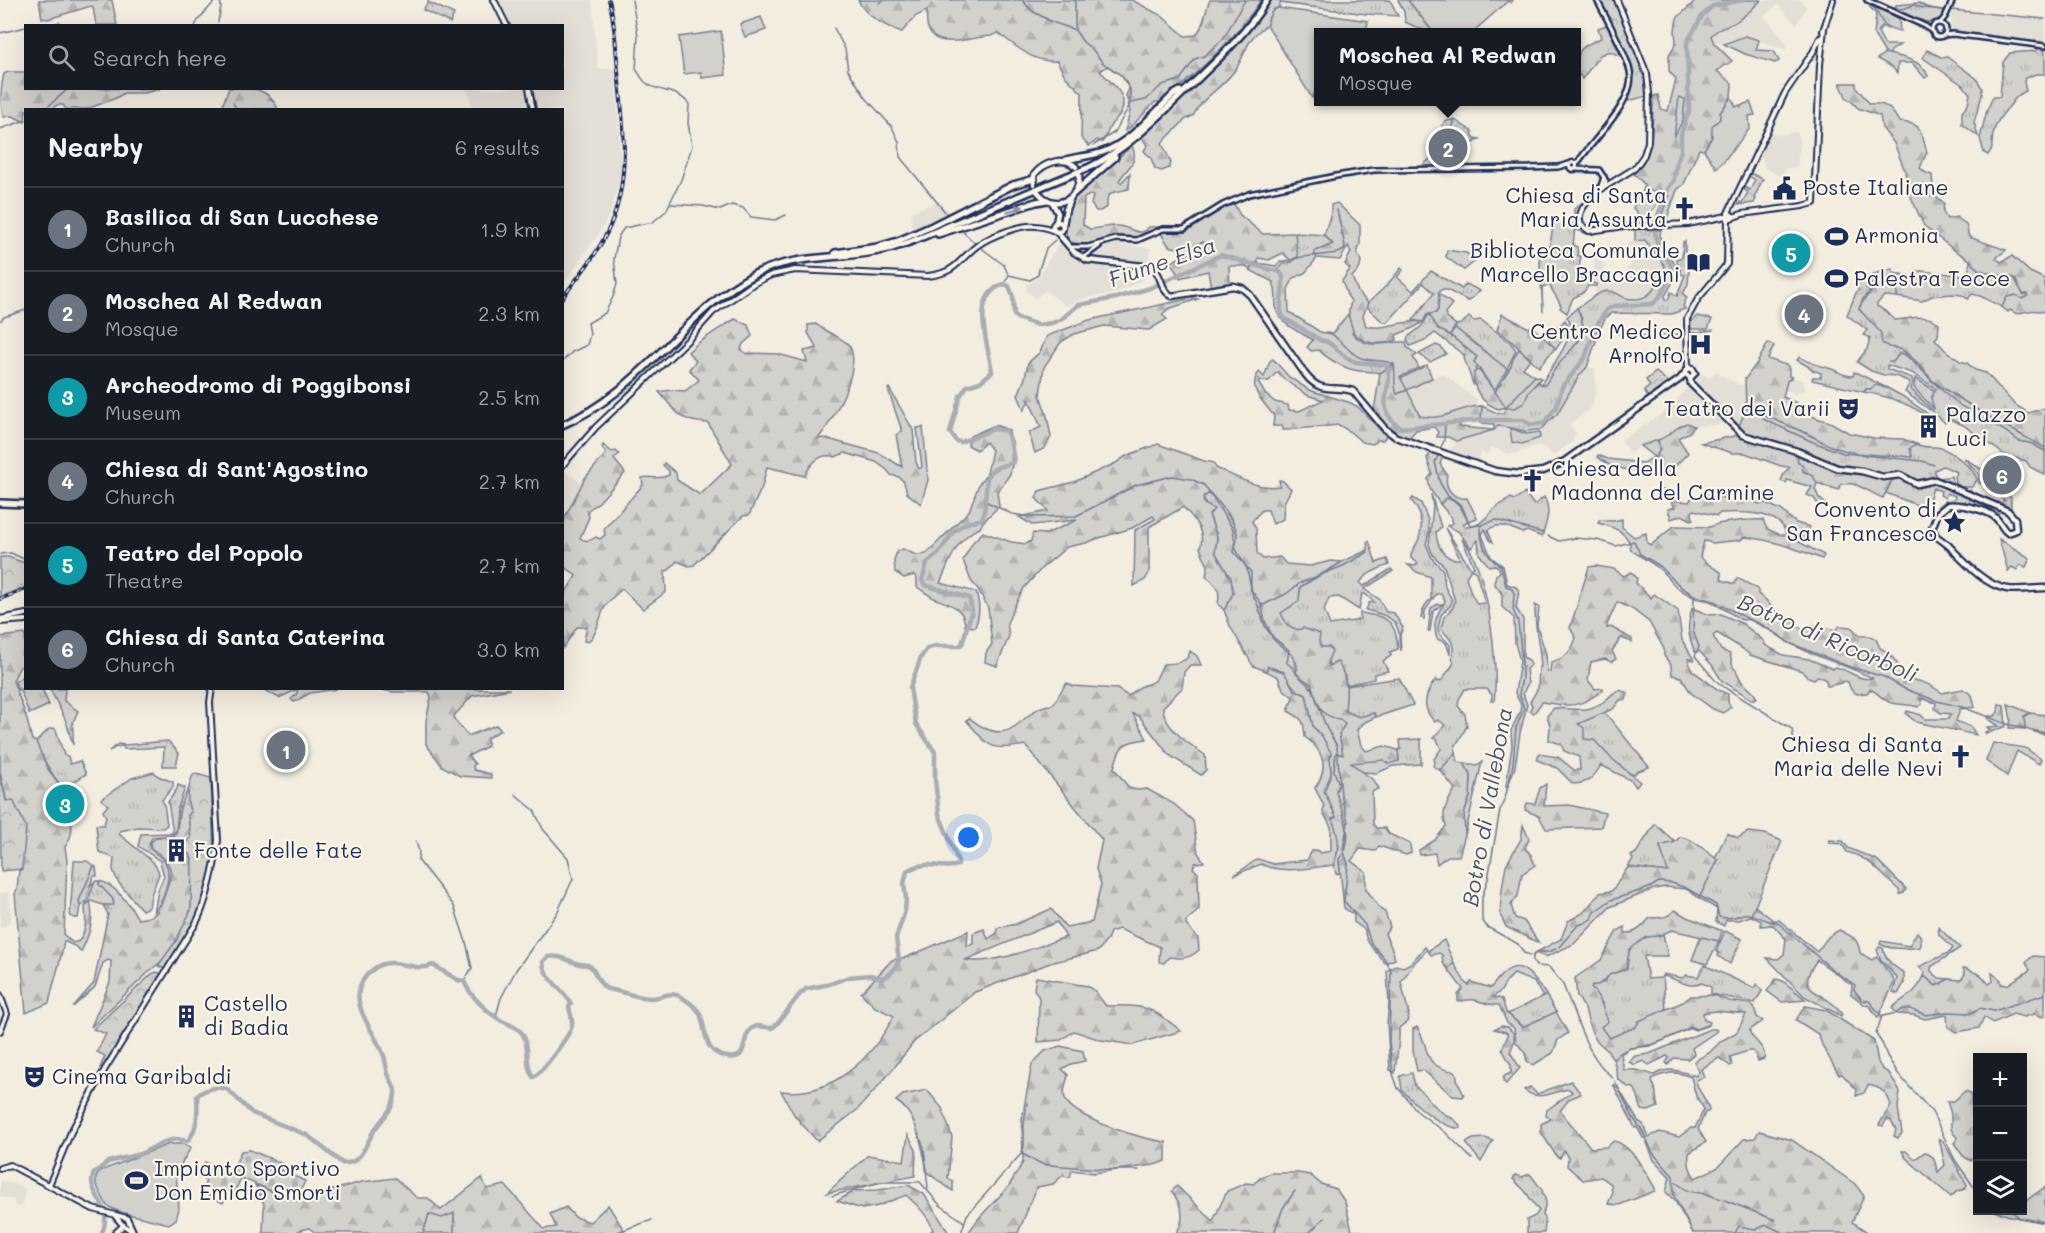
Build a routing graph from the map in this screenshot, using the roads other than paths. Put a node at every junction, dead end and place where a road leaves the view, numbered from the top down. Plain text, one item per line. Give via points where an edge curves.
1 (494, 0) edge
2 (1265, 0) edge
3 (1597, 0) edge
4 (1617, 0) edge
5 (1833, 0) edge
6 (1867, 0) edge
7 (1953, 0) edge
8 (1945, 17) junction
9 (506, 24) edge
10 (1937, 25) junction
11 (1925, 26) junction
12 (1945, 27) junction
13 (1933, 32) junction
14 (1953, 34) junction
15 (1944, 35) junction
16 (1819, 44) junction
17 (2045, 46) edge
18 (1814, 51) junction
19 (1821, 53) junction
20 (1820, 64) junction
21 (1802, 69) junction
22 (529, 90) edge
23 (1180, 91) junction
24 (1172, 104) junction
25 (533, 108) edge
26 (1066, 160) junction
27 (1573, 166) junction
28 (1076, 167) dead end
29 (1079, 174) dead end
30 (1604, 177) junction
31 (1034, 182) joint
32 (1610, 183) junction
33 (1037, 191) dead end
34 (1598, 191) junction
35 (1073, 195) junction
36 (1736, 196) junction
37 (1050, 201) junction
38 (1742, 214) junction
39 (1729, 217) junction
40 (1056, 223) junction
41 (1044, 227) junction
42 (1063, 228) junction
43 (1055, 231) junction
44 (1100, 244) junction
45 (1088, 247) junction
46 (1071, 248) junction
47 (1094, 250) junction
48 (835, 253) junction
49 (858, 255) junction
50 (1085, 256) junction
51 (1096, 261) junction
52 (1688, 373) junction
53 (564, 422) edge
54 (564, 422) edge
55 (564, 464) edge
56 (0, 504) edge
57 (24, 505) edge
58 (2045, 588) edge
59 (24, 615) edge
60 (8, 619) junction
61 (24, 620) edge
62 (0, 621) edge
63 (212, 690) edge
64 (0, 995) edge
65 (0, 1031) edge
66 (0, 1168) edge
67 (49, 1185) junction
68 (124, 1222) junction
69 (133, 1232) edge
70 (115, 1233) edge

1 - 9 main road
2 - 23 highway via 1238,36
2 - 24 highway via 1244,33
3 - 27 street via 1626,61 1631,81 1624,100
4 - 32 main road via 1646,68 1649,93 1646,149 1635,168
5 - 16 main road
6 - 11 street
7 - 8 street
8 - 10 street
8 - 12 street
10 - 11 street
10 - 12 street
10 - 13 street
11 - 13 street
12 - 14 street
12 - 15 street
13 - 15 street via 1938,37
14 - 15 street
14 - 17 street
16 - 18 main road
16 - 19 main road
18 - 19 main road via 1817,56
18 - 21 main road
19 - 20 main road
20 - 21 main road via 1814,58
20 - 38 main road via 1814,202
21 - 36 main road via 1785,93
22 - 25 main road
23 - 26 highway via 1117,145
23 - 48 highway via 1124,143 1091,163 897,243
24 - 35 highway
24 - 49 highway via 1121,150 1090,167 917,239
26 - 28 main road
26 - 31 main road via 1041,169
27 - 30 street via 1599,170
27 - 44 street via 1376,170 1335,176 1249,194 1223,205 1186,229 1163,229 1138,239
29 - 35 main road
30 - 32 street
30 - 32 street
30 - 34 street
31 - 48 highway via 1013,185 898,241
32 - 34 main road
33 - 37 main road
34 - 39 main road via 1579,221 1593,231 1692,224
35 - 37 main road via 1063,201
35 - 42 main road
36 - 38 main road via 1734,211
36 - 39 main road
37 - 40 main road via 1058,213
49 -> 37 highway via 888,251 1036,202
38 - 39 main road
39 - 52 main road via 1728,260 1687,322
40 - 41 main road
40 - 42 main road
40 - 43 main road
41 - 43 main road
41 - 55 main road via 1024,226 984,241 946,273 928,276 795,270 771,275 713,312
42 - 43 main road
42 - 46 main road
43 - 46 main road
44 - 45 street
44 - 47 street
45 - 46 street
45 - 50 street
46 - 50 main road
46 - 51 main road via 1081,257
47 - 50 street
47 - 51 street
48 - 53 highway via 787,260 741,279 704,307 604,400
49 - 54 highway via 795,260 743,281 706,309 605,402
50 - 51 main road
51 - 52 main road via 1150,265 1158,272 1165,291 1174,296 1231,286 1243,289 1312,383 1353,391 1389,433 1400,439 1503,473 1548,469 1564,461
52 - 58 main road via 1695,388 1743,435 1837,468 1883,477 1899,475 1918,484 1934,480 2012,514 2017,524 2010,534 1983,510 1953,504 1938,513 1932,529 1982,576 1999,586
56 - 57 highway
59 - 60 main road
60 - 61 main road
60 - 62 main road
63 - 67 main road via 218,844 201,912 87,1101
64 - 65 main road via 7,1014
66 - 67 main road via 8,1165
67 - 68 main road
68 - 69 main road
68 - 70 main road

